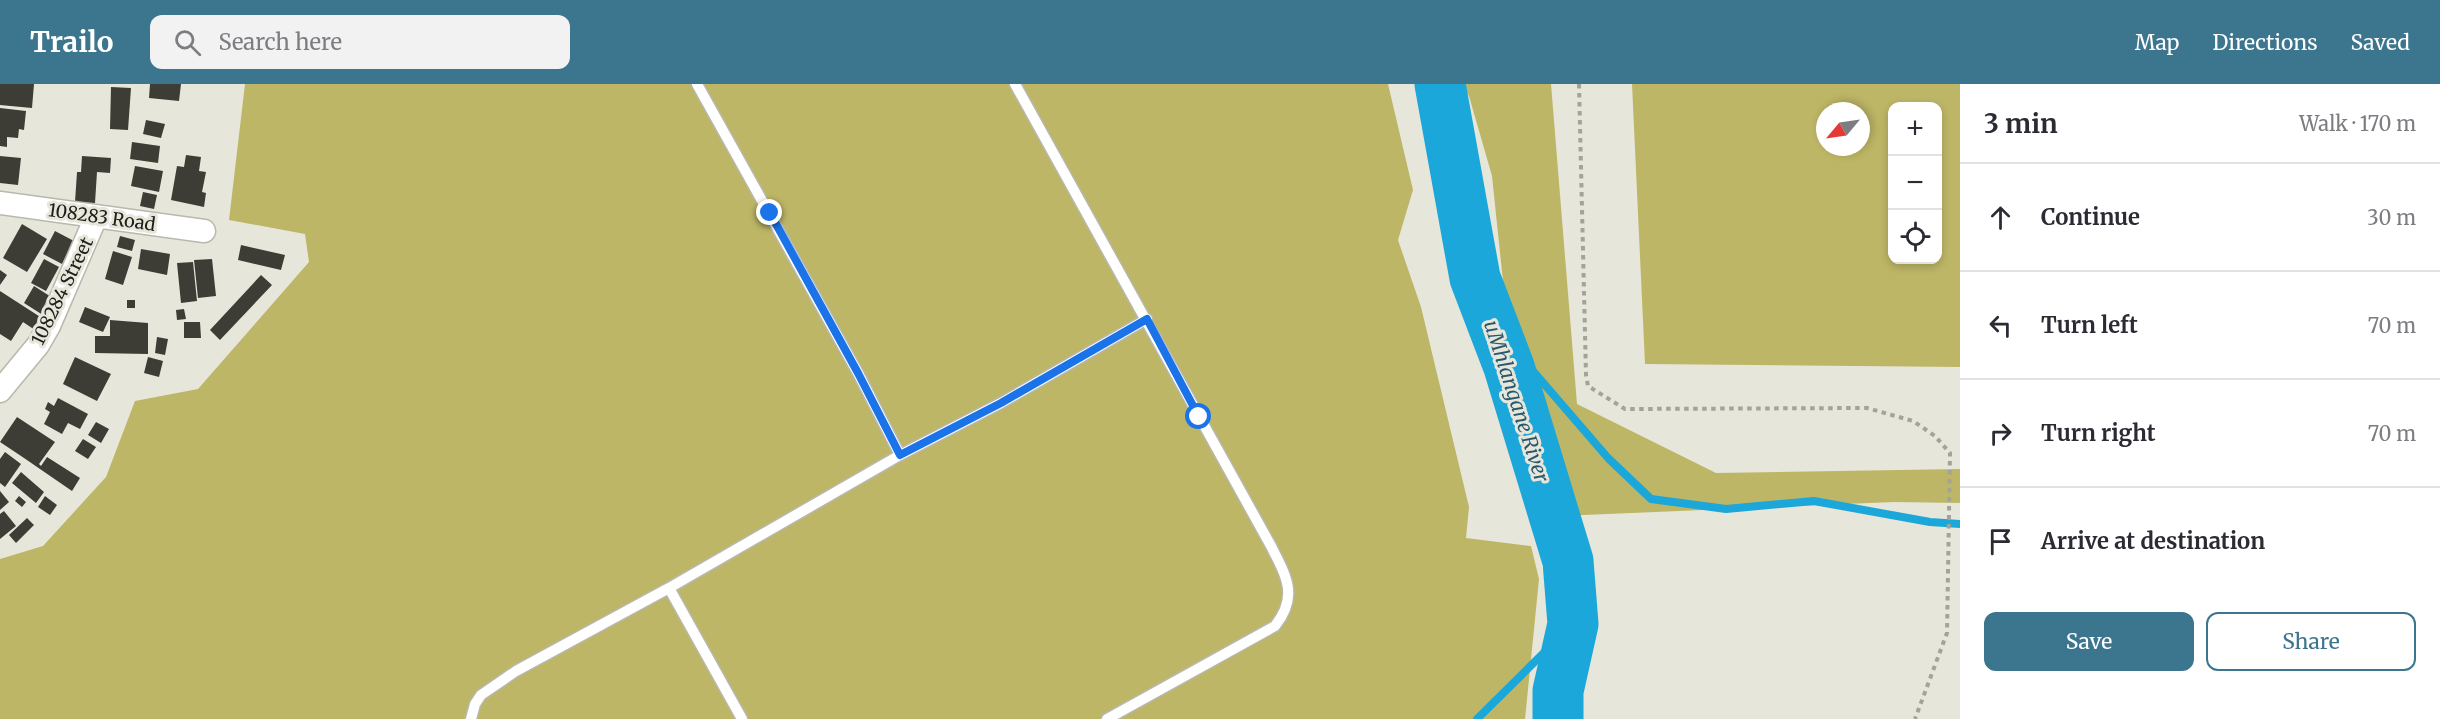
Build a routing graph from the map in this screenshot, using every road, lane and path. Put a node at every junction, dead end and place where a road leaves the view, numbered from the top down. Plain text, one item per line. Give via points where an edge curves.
1 (697, 84) edge
2 (1015, 84) edge
3 (1579, 84) edge
4 (0, 202) edge
5 (96, 217) junction
6 (204, 231) dead end
7 (1147, 319) junction
8 (0, 391) edge
9 (900, 455) junction
10 (669, 588) junction
11 (471, 719) edge
12 (742, 719) edge
13 (1107, 719) edge
14 (1915, 719) edge

1 - 9 lane
2 - 7 lane
3 - 14 path via 1588,386 1625,410 1867,408 1913,421 1935,436 1950,453 1947,633
4 - 5 street, 108283 Road
5 - 6 street, 108283 Road
5 - 8 street, 108284 Street via 49,326
7 - 9 lane via 1001,403
7 - 13 lane via 1271,546 1289,590 1288,604 1275,626 1257,638
9 - 10 lane
10 - 11 lane via 492,686 475,704
10 - 12 lane

